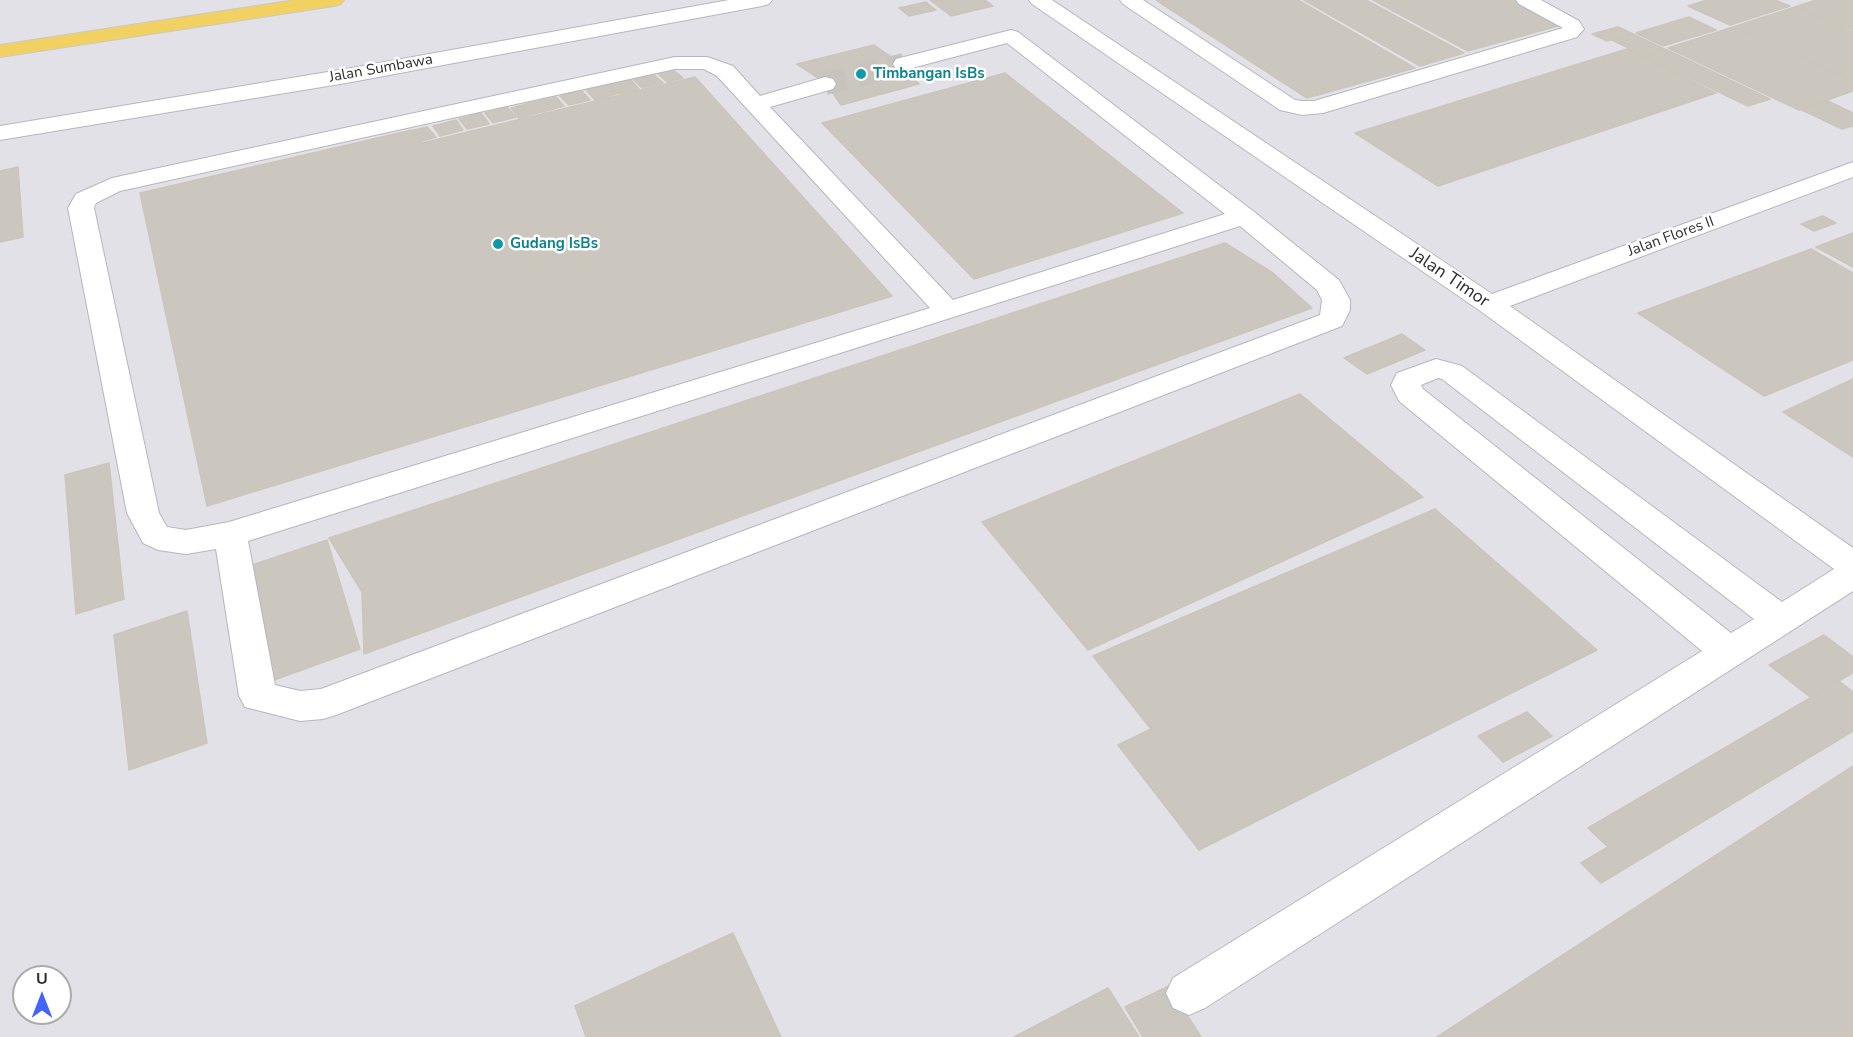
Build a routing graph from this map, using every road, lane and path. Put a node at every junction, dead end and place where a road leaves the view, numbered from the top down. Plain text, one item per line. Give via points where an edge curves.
1 (334, 0) edge
2 (762, 0) edge
3 (1039, 0) edge
4 (1130, 0) edge
5 (1526, 0) edge
6 (1055, 26) junction
7 (1011, 36) junction
8 (0, 51) edge
9 (904, 64) tunnel mouth
10 (825, 84) tunnel mouth
11 (755, 104) junction
12 (0, 133) edge
13 (1853, 170) edge
14 (1244, 216) junction
15 (1489, 304) junction
16 (948, 311) junction
17 (230, 534) junction
18 (1853, 565) edge
19 (1853, 574) edge
20 (1781, 620) junction
21 (1729, 652) junction
22 (1189, 993) dead end

1 - 8 main road
2 - 12 street, Jalan Sumbawa via 346,76
3 - 6 street, Jalan Timor
4 - 5 street via 1288,105 1302,108 1574,29
6 - 7 street
6 - 15 street, Jalan Timor
7 - 9 street
7 - 14 street
10 - 11 street
11 - 16 street
11 - 17 street via 725,71 707,63 675,63 112,185 85,199 81,208 143,513 155,535 170,541
13 - 15 street, Jalan Flores II
14 - 16 street
14 - 17 street via 1329,286 1336,300 1332,320 323,704 300,706 258,696
15 - 18 street, Jalan Timor
16 - 17 street
19 - 20 street
20 - 21 street
20 - 21 street via 1452,372 1436,368 1407,380 1410,394
21 - 22 street

